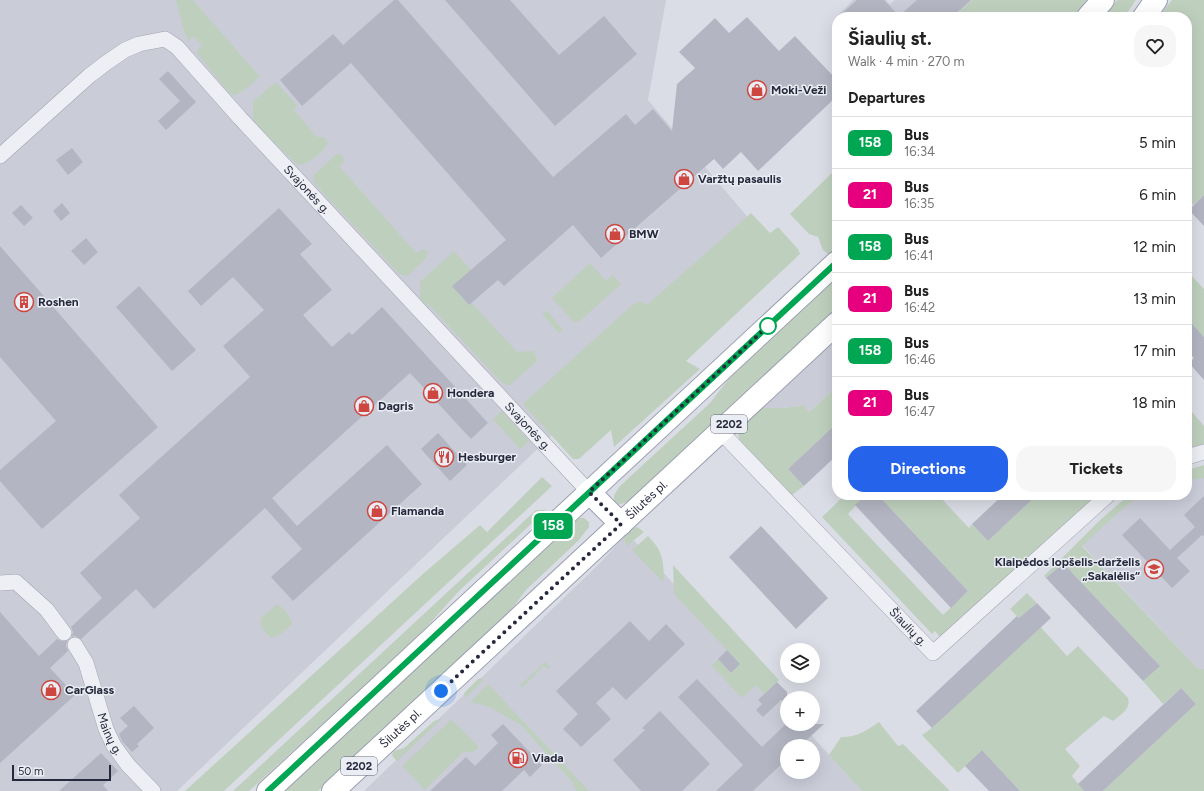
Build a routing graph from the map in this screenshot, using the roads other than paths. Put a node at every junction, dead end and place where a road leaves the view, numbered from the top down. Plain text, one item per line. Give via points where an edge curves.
1 (1103, 0) edge
2 (1156, 0) edge
3 (1092, 12) edge
4 (1148, 12) edge
5 (0, 156) edge
6 (832, 267) edge
7 (832, 328) edge
8 (721, 432) junction
9 (1204, 452) edge
10 (1192, 455) edge
11 (589, 492) junction
12 (1102, 500) edge
13 (621, 524) junction
14 (0, 583) edge
15 (64, 633) dead end
16 (75, 645) dead end
17 (153, 791) edge
18 (268, 791) edge
19 (332, 791) edge

1 - 3 main road
2 - 4 main road
5 - 11 street, Svajonės g. via 106,63 139,44 164,39 177,47 240,118
6 - 11 main road
7 - 8 main road, Šilutės pl. / 2202
8 - 12 street, Šiaulių g. via 933,653
8 - 13 main road, Šilutės pl. / 2202
9 - 10 street
11 - 13 main road
11 - 18 main road
13 - 19 main road, Šilutės pl. / 2202
14 - 15 street via 16,582 47,610
16 - 17 street, Mainų g. via 86,663 106,729 114,746

